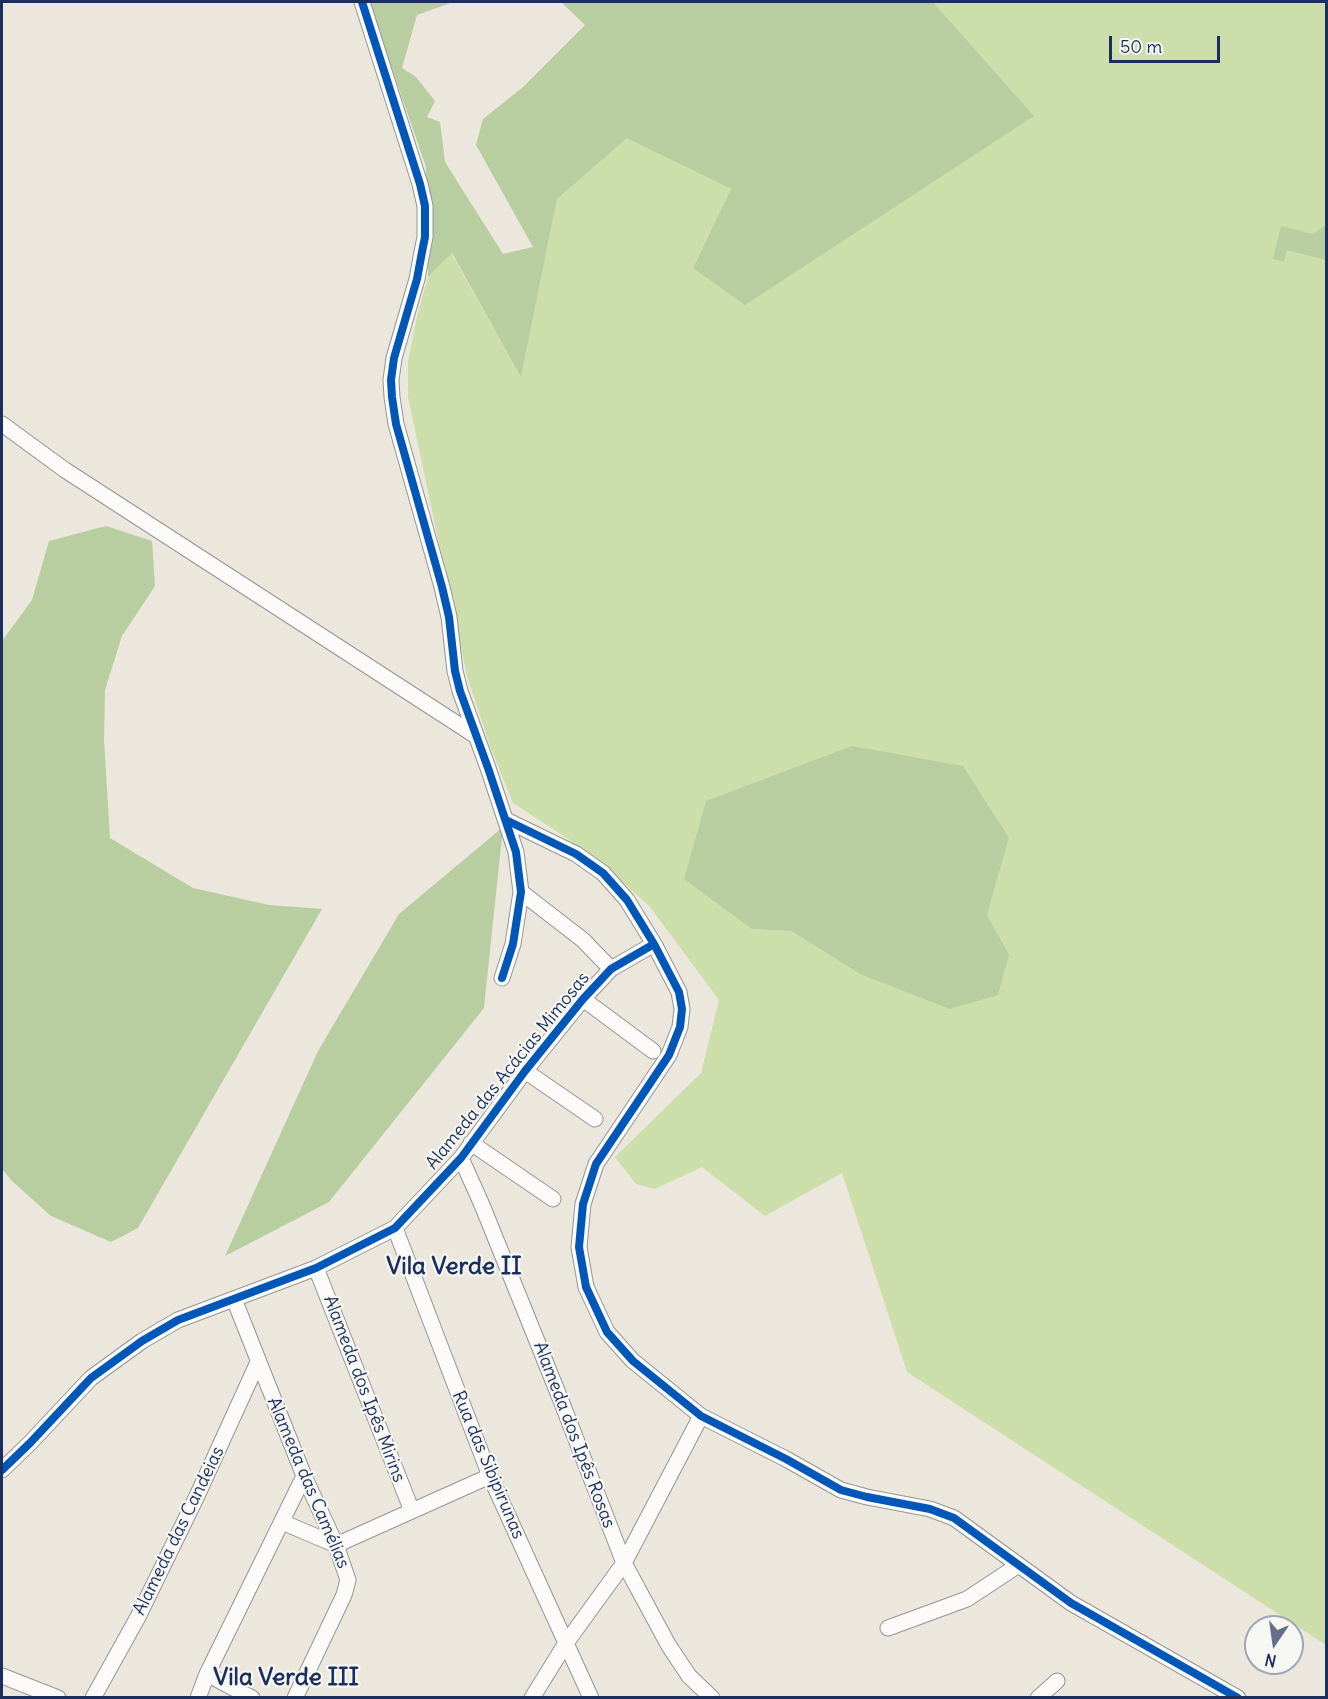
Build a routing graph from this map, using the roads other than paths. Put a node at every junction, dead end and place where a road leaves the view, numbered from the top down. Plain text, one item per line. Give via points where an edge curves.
1 (362, 2) edge
2 (2, 423) edge
3 (476, 736) junction
4 (506, 820) junction
5 (521, 892) junction
6 (654, 944) junction
7 (611, 969) junction
8 (502, 978) dead end
9 (583, 999) junction
10 (653, 1051) dead end
11 (525, 1071) junction
12 (595, 1119) dead end
13 (471, 1143) junction
14 (461, 1158) junction
15 (553, 1199) dead end
16 (395, 1228) junction
17 (316, 1268) junction
18 (234, 1299) junction
19 (258, 1362) junction
20 (701, 1416) junction
21 (2, 1470) edge
22 (304, 1476) junction
23 (490, 1476) junction
24 (412, 1510) junction
25 (282, 1522) junction
26 (336, 1545) junction
27 (624, 1563) junction
28 (1017, 1566) junction
29 (888, 1628) dead end
30 (566, 1643) junction
31 (207, 1674) junction
32 (2, 1677) edge
33 (1057, 1681) dead end
34 (58, 1698) edge
35 (93, 1698) edge
36 (198, 1698) edge
37 (252, 1698) edge
38 (295, 1698) edge
39 (532, 1698) edge
40 (591, 1698) edge
41 (712, 1698) edge
42 (1038, 1698) edge
43 (1238, 1698) edge

1 - 3 street via 425,206 423,252 394,358 393,411 442,587 455,671
2 - 3 street via 65,470
3 - 4 street
4 - 5 street via 516,852
4 - 6 street via 576,854 603,873 627,900
5 - 7 street via 582,940
5 - 8 street via 513,944
6 - 7 street, Alameda das Acácias Mimosas
6 - 20 street via 679,992 680,1027 669,1055 596,1164 583,1204 579,1247 586,1287 607,1332 633,1361
7 - 9 street, Alameda das Acácias Mimosas
9 - 10 street
9 - 11 street, Alameda das Acácias Mimosas
11 - 12 street
11 - 13 street, Alameda das Acácias Mimosas
13 - 14 street, Alameda das Acácias Mimosas
13 - 15 street
14 - 16 street, Alameda das Acácias Mimosas
14 - 27 street, Alameda dos Ipês Rosas
16 - 17 street, Alameda das Acácias Mimosas
16 - 23 street, Rua das Sibipirunas
17 - 18 street, Alameda das Acácias Mimosas
17 - 24 street, Alameda dos Ipês Mirins
18 - 19 street, Alameda das Camélias
18 - 21 street, Alameda das Acácias Mimosas via 178,1320 133,1347 91,1378
19 - 22 street, Alameda das Camélias
19 - 35 street, Alameda das Candeias via 138,1617
20 - 27 street
20 - 28 street via 841,1490 954,1518
22 - 25 street
22 - 26 street, Alameda das Camélias
23 - 24 street
23 - 30 street, Rua das Sibipirunas
24 - 26 street
25 - 26 street
25 - 31 street
26 - 38 street, Alameda das Camélias via 348,1580 344,1595
27 - 30 street
27 - 41 street, Alameda dos Ipês Rosas via 669,1646 689,1676
28 - 29 street via 967,1599
28 - 43 street via 1071,1603
30 - 39 street
30 - 40 street, Rua das Sibipirunas
31 - 36 street
31 - 37 street
32 - 34 street
33 - 42 street

